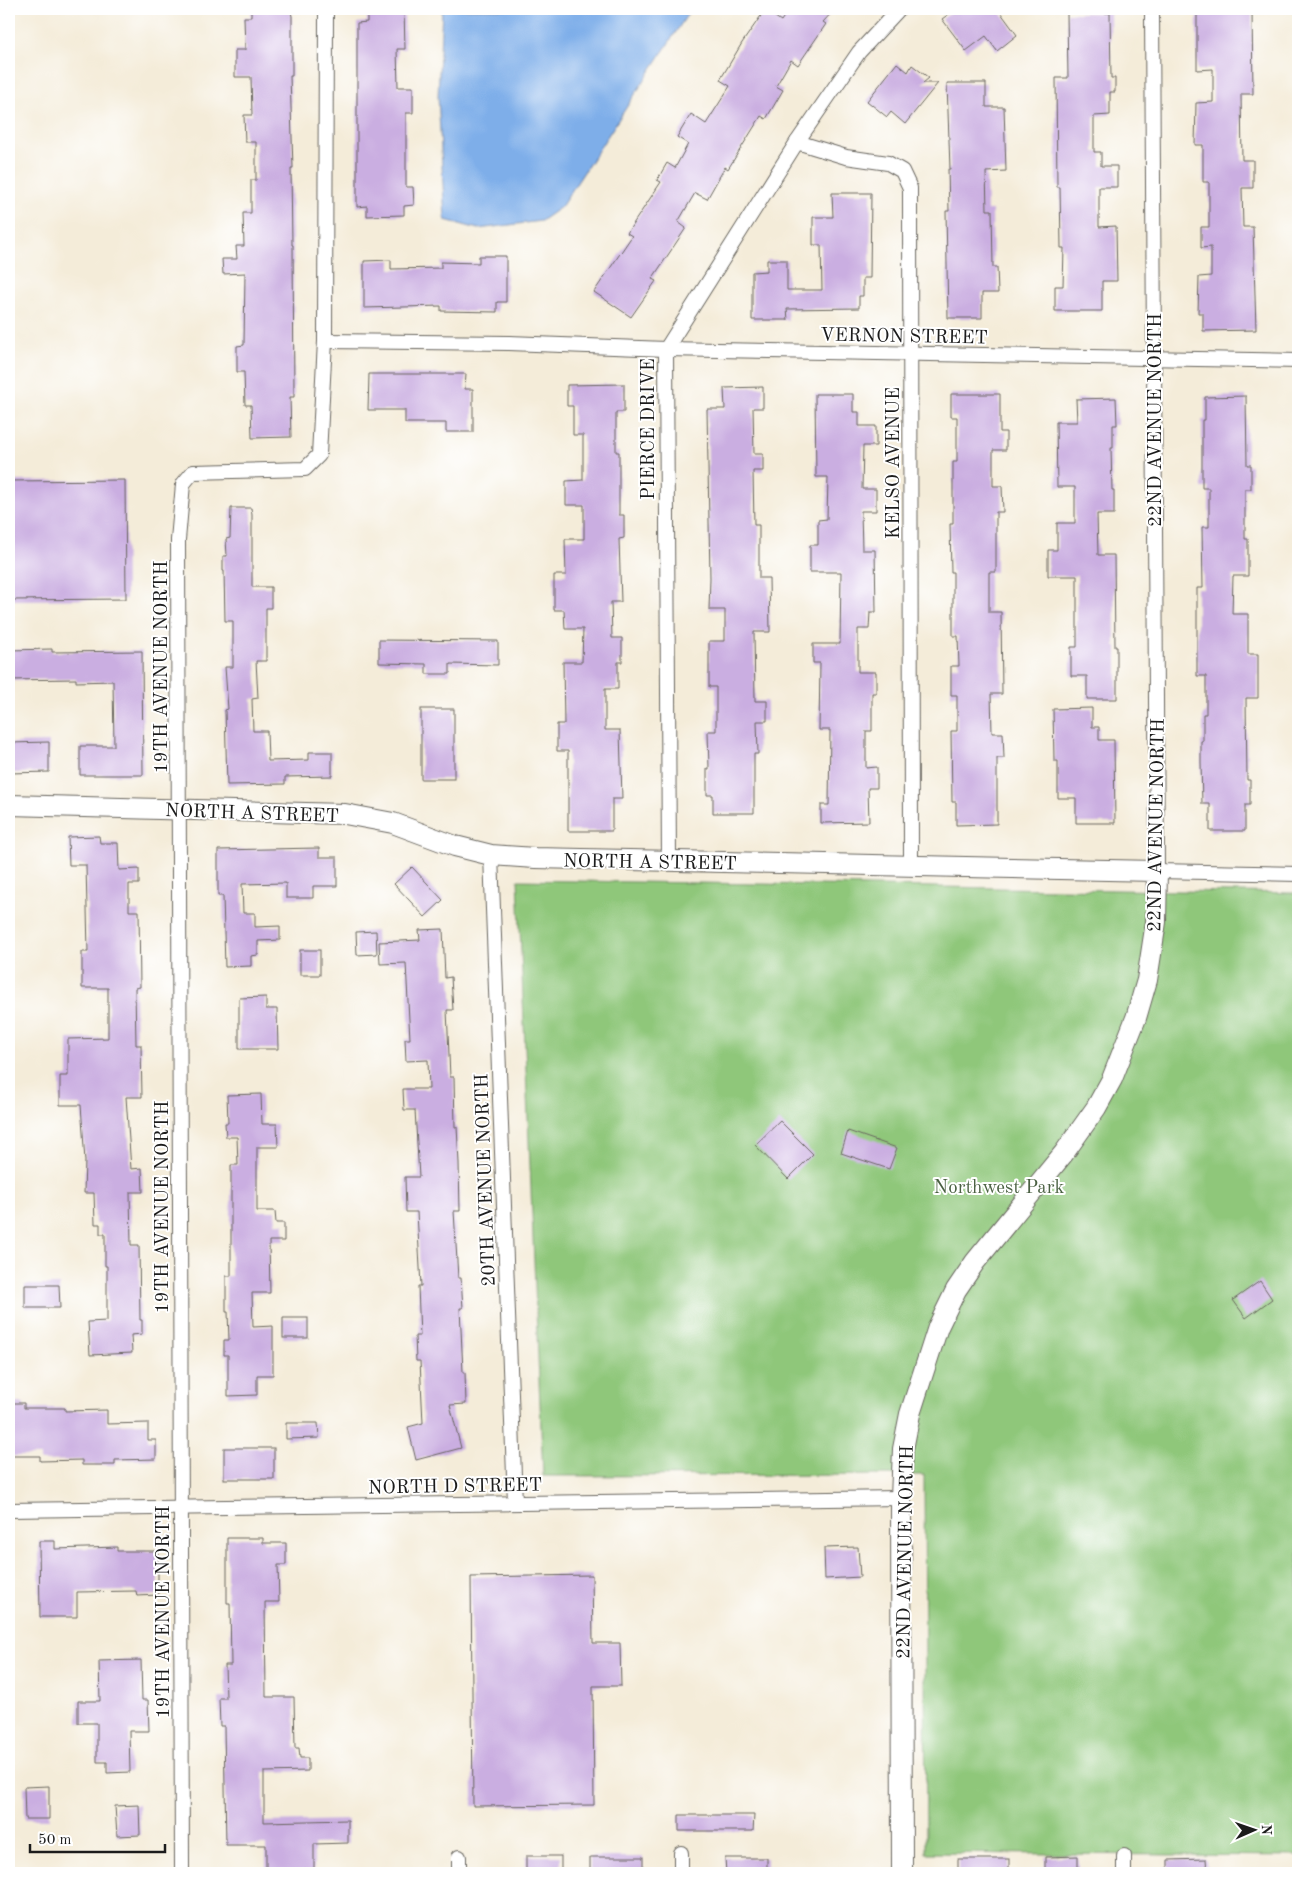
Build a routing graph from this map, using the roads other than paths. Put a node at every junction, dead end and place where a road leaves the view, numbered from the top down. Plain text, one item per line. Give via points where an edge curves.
1 (326, 9) edge
2 (899, 9) edge
3 (1152, 9) edge
4 (797, 142) junction
5 (325, 341) junction
6 (666, 349) junction
7 (910, 353) junction
8 (1154, 358) junction
9 (1298, 361) edge
10 (9, 804) edge
11 (179, 809) junction
12 (491, 855) junction
13 (669, 862) junction
14 (911, 867) junction
15 (1157, 871) junction
16 (1298, 874) edge
17 (901, 1498) junction
18 (516, 1503) junction
19 (181, 1508) junction
20 (9, 1510) edge
21 (680, 1853) dead end
22 (1124, 1856) dead end
23 (459, 1857) dead end
24 (182, 1873) edge
25 (459, 1873) edge
26 (680, 1873) edge
27 (902, 1873) edge
28 (1124, 1873) edge

1 - 5 street, 19TH AVENUE NORTH
2 - 4 street, PIERCE DRIVE via 858,52
3 - 8 street, 22ND AVENUE NORTH
4 - 6 street, PIERCE DRIVE
4 - 7 street, KELSO AVENUE via 846,157 888,163 902,171 910,188
5 - 6 street, VERNON STREET
5 - 11 street, 19TH AVENUE NORTH via 319,455 305,469 193,472 183,484 178,540
6 - 7 street, VERNON STREET
6 - 13 street, PIERCE DRIVE
7 - 8 street, VERNON STREET
7 - 14 street, KELSO AVENUE
8 - 9 street, VERNON STREET
8 - 15 street, 22ND AVENUE NORTH
10 - 11 street, NORTH A STREET
11 - 12 street, NORTH A STREET via 345,814 394,823 455,846
11 - 19 street, 19TH AVENUE NORTH
12 - 13 street, NORTH A STREET
12 - 18 street, 20TH AVENUE NORTH
13 - 14 street, NORTH A STREET
14 - 15 street, NORTH A STREET
15 - 16 street, NORTH A STREET
15 - 17 street, 22ND AVENUE NORTH via 1156,922 1146,980 1136,1018 1112,1079 1064,1153 974,1262 956,1290 938,1327 910,1414 903,1449
17 - 18 street, NORTH D STREET
17 - 27 street, 22ND AVENUE NORTH
18 - 19 street, NORTH D STREET
19 - 20 street, NORTH D STREET
19 - 24 street, 19TH AVENUE NORTH
21 - 26 street
22 - 28 street
23 - 25 street

